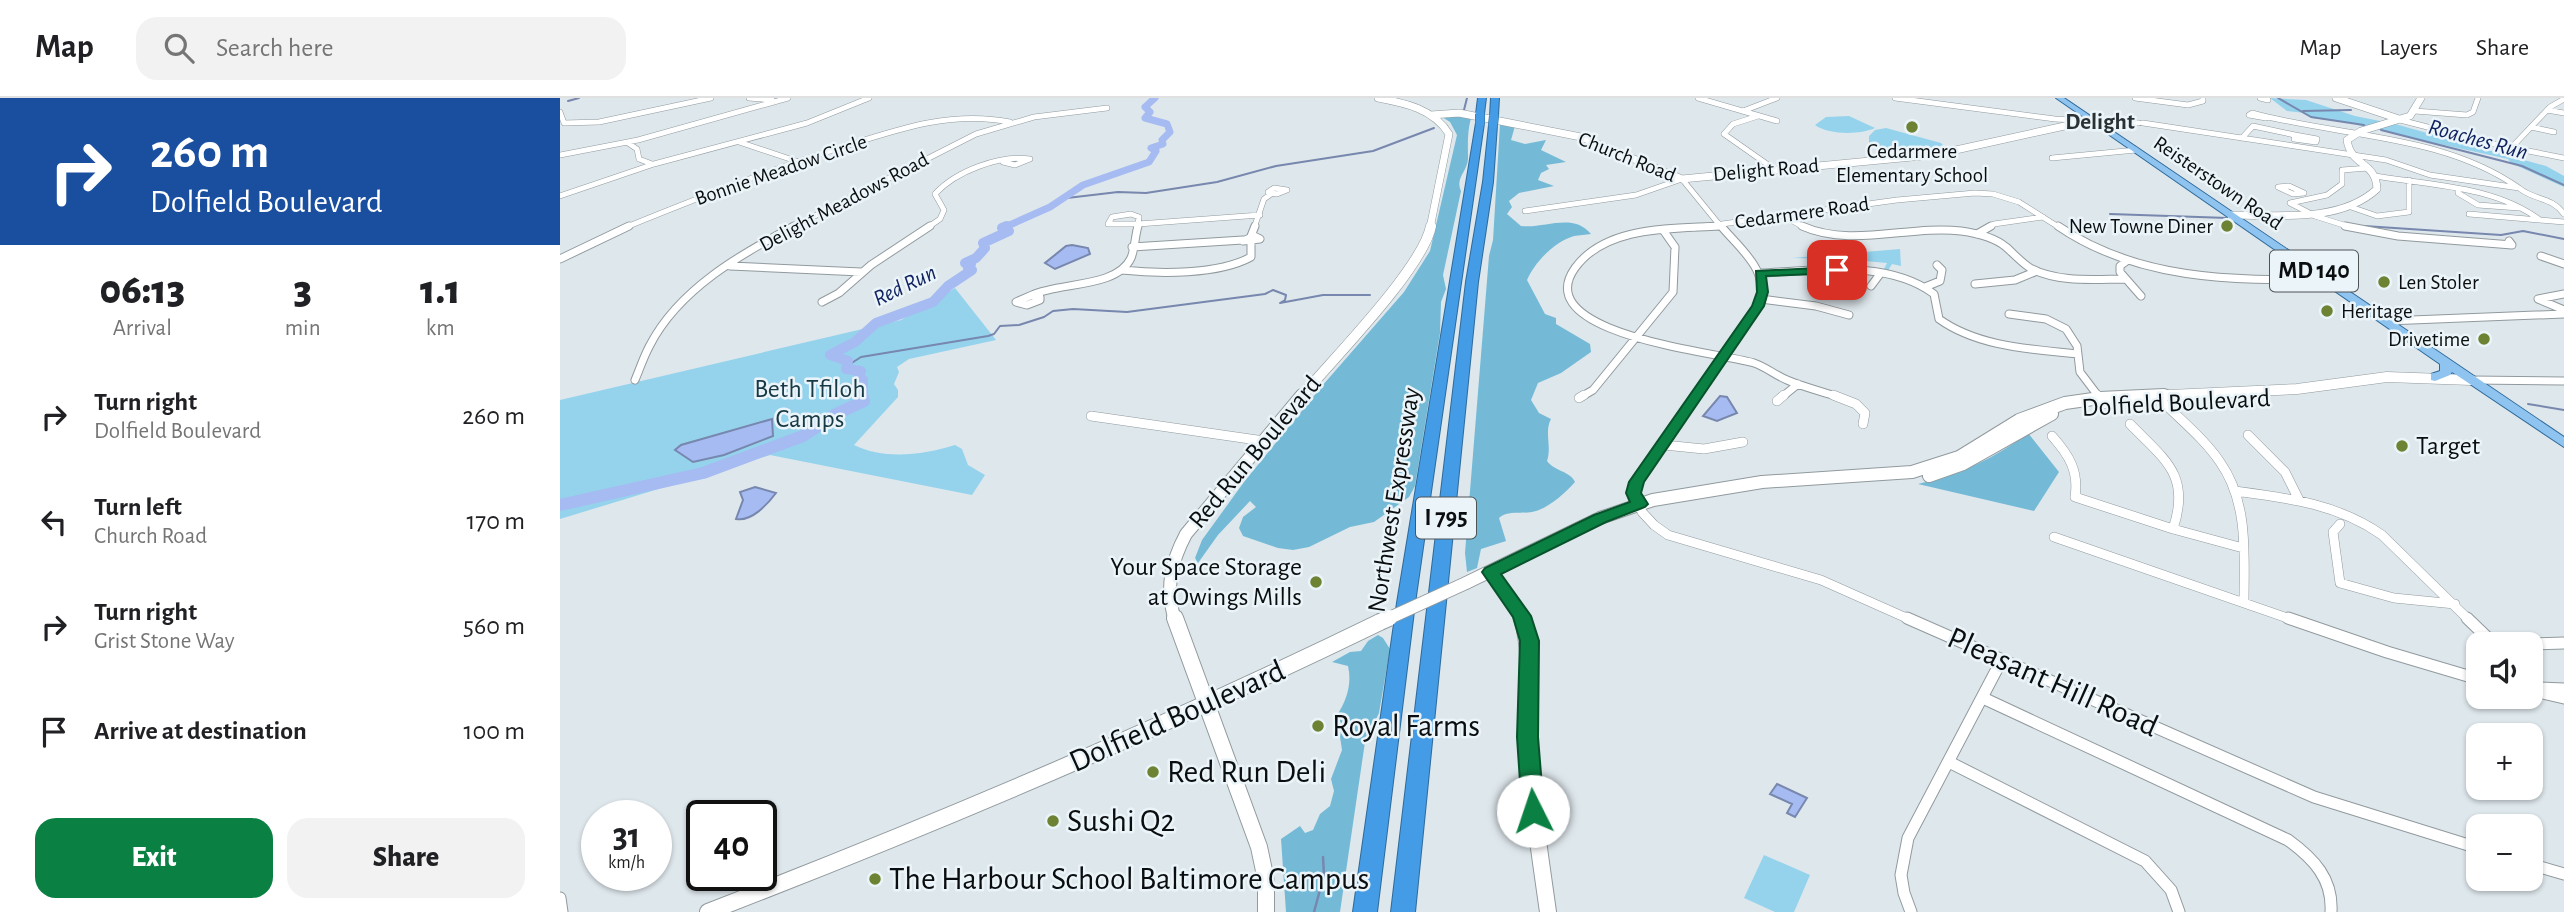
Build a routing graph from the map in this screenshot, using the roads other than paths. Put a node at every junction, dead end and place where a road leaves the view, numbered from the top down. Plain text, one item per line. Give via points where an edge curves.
1 (711, 98) edge
2 (749, 98) edge
3 (788, 98) edge
4 (869, 98) edge
5 (1378, 98) edge
6 (1482, 98) edge
7 (1495, 98) edge
8 (1711, 98) edge
9 (1777, 98) edge
10 (1895, 98) edge
11 (2059, 98) edge
12 (2135, 98) edge
13 (2203, 98) edge
14 (2260, 98) edge
15 (2336, 98) edge
16 (2363, 98) edge
17 (2421, 98) edge
18 (2478, 98) edge
19 (1701, 99) edge
20 (2564, 99) edge
21 (2268, 100) dead end
22 (777, 101) junction
23 (2352, 103) junction
24 (1107, 108) dead end
25 (1419, 109) junction
26 (2547, 110) junction
27 (1742, 111) junction
28 (2415, 111) junction
29 (560, 112) edge
30 (1451, 113) junction
31 (2564, 113) edge
32 (1431, 115) junction
33 (1758, 116) junction
34 (2266, 118) dead end
35 (1487, 119) junction
36 (2092, 120) junction
37 (2400, 120) junction
38 (1777, 121) dead end
39 (1012, 122) junction
40 (2531, 127) junction
41 (2554, 132) dead end
42 (2295, 134) dead end
43 (2353, 135) junction
44 (2242, 138) junction
45 (739, 142) junction
46 (628, 143) junction
47 (2512, 147) junction
48 (2136, 150) junction
49 (560, 155) edge
50 (2353, 155) junction
51 (2052, 158) dead end
52 (2564, 158) edge
53 (797, 161) junction
54 (1003, 162) dead end
55 (654, 164) junction
56 (1774, 169) junction
57 (2370, 169) junction
58 (2375, 176) junction
59 (1682, 179) junction
60 (2409, 180) junction
61 (2012, 187) dead end
62 (2519, 188) junction
63 (2459, 189) junction
64 (2304, 193) dead end
65 (1271, 194) dead end
66 (2002, 195) junction
67 (560, 196) edge
68 (2312, 197) junction
69 (2348, 206) junction
70 (2526, 208) junction
71 (1525, 211) dead end
72 (2310, 212) junction
73 (2469, 214) dead end
74 (2564, 214) edge
75 (1260, 215) junction
76 (2231, 215) junction
77 (1784, 216) junction
78 (2043, 217) junction
79 (2540, 220) junction
80 (2564, 222) edge
81 (1138, 224) junction
82 (1721, 225) junction
83 (1663, 230) junction
84 (1977, 234) junction
85 (1251, 239) junction
86 (2509, 241) dead end
87 (1132, 247) junction
88 (2541, 256) dead end
89 (560, 259) edge
90 (2128, 260) junction
91 (2564, 264) edge
92 (1937, 265) dead end
93 (728, 266) junction
94 (1122, 270) junction
95 (2037, 271) junction
96 (861, 272) junction
97 (1760, 273) junction
98 (1880, 274) junction
99 (2125, 279) junction
100 (2325, 279) junction
101 (1975, 284) dead end
102 (1871, 286) dead end
103 (1925, 287) junction
104 (2564, 294) edge
105 (1032, 295) dead end
106 (2141, 296) dead end
107 (1761, 299) junction
108 (822, 302) dead end
109 (2564, 312) edge
110 (2009, 314) dead end
111 (1850, 315) dead end
112 (2387, 321) junction
113 (1636, 338) junction
114 (2077, 354) junction
115 (1724, 356) junction
116 (2446, 362) junction
117 (2435, 377) junction
118 (635, 380) dead end
119 (2521, 381) joint
120 (2564, 381) edge
121 (2475, 382) junction
122 (1798, 384) junction
123 (1578, 398) dead end
124 (2160, 399) junction
125 (1777, 401) dead end
126 (2102, 401) junction
127 (1091, 416) dead end
128 (1863, 424) dead end
129 (2130, 424) dead end
130 (2248, 435) dead end
131 (2052, 436) dead end
132 (1264, 441) junction
133 (1743, 442) dead end
134 (2564, 443) edge
135 (1664, 445) junction
136 (2235, 491) junction
137 (2298, 500) junction
138 (1640, 504) junction
139 (2340, 524) dead end
140 (2173, 529) junction
141 (2054, 537) dead end
142 (2243, 548) junction
143 (1491, 572) junction
144 (2244, 603) junction
145 (2455, 604) junction
146 (2482, 632) edge
147 (2564, 643) edge
148 (2543, 644) edge
149 (1998, 667) dead end
150 (2466, 676) edge
151 (2543, 689) edge
152 (2564, 689) edge
153 (2543, 692) edge
154 (1983, 698) junction
155 (2564, 698) edge
156 (1205, 704) junction
157 (1949, 762) junction
158 (2466, 844) edge
159 (2543, 868) edge
160 (2564, 874) edge
161 (560, 898) edge
162 (562, 912) edge
163 (708, 912) edge
164 (1266, 912) edge
165 (1365, 912) edge
166 (1403, 912) edge
167 (1548, 912) edge
168 (1910, 912) edge
169 (2179, 912) edge
170 (2331, 912) edge

1 - 29 street via 587,124 564,123
2 - 22 street
3 - 22 street
4 - 45 street via 818,119
5 - 25 main road, Red Run Boulevard
6 - 35 highway, Northwest Expressway / I 795
7 - 35 highway, Northwest Expressway / I 795
8 - 19 street
9 - 27 street
10 - 36 street via 2046,119
11 - 36 main road, Reisterstown Road / MD 140
12 - 13 street via 2188,105 2203,102
14 - 21 street
15 - 23 main road
16 - 23 street
17 - 28 main road
18 - 28 street via 2467,115
19 - 27 street
20 - 26 street
22 - 46 street
23 - 37 main road
24 - 39 street, Delight Meadows Road
25 - 30 main road
25 - 32 main road, Red Run Boulevard
26 - 31 street
26 - 40 street
27 - 33 street
28 - 37 main road
30 - 32 main road, Church Road
30 - 59 main road, Church Road via 1586,138
32 - 132 main road, Red Run Boulevard via 1444,125 1450,138 1425,243 1403,277
33 - 38 street
33 - 56 street via 1732,124 1724,134
34 - 43 street
35 - 165 highway, Northwest Expressway / I 795 via 1406,603
35 - 166 highway, Northwest Expressway / I 795 via 1487,193 1472,282
36 - 44 street
36 - 48 main road, Reisterstown Road / MD 140
36 - 56 main road, Delight Road via 1941,154
37 - 43 main road
37 - 47 street
39 - 53 street, Bonnie Meadow Circle via 972,117 931,121
39 - 93 street, Delight Meadows Road via 965,139
40 - 41 street
40 - 47 street
42 - 44 street via 2253,127
43 - 50 main road via 2346,143
43 - 62 street via 2475,162
44 - 50 street
45 - 53 street
45 - 55 street
46 - 49 street
46 - 55 street via 638,149 639,159
47 - 52 street
48 - 51 street
48 - 76 main road, Reisterstown Road / MD 140
50 - 57 main road
50 - 62 street via 2454,180
53 - 89 street, Bonnie Meadow Circle
54 - 96 street via 971,170 943,185 935,194 944,209 940,219
55 - 67 street
56 - 59 main road, Delight Road
57 - 58 main road
57 - 68 street via 2342,170 2342,184 2327,195
58 - 60 street
58 - 69 main road via 2375,192
59 - 71 street, Delight Road via 1636,195
59 - 82 street, Church Road
60 - 63 street
60 - 69 street via 2409,212 2377,216
61 - 66 street
62 - 74 street via 2556,203
63 - 70 street
63 - 70 street via 2473,204
64 - 68 street
65 - 75 street via 1264,199
66 - 77 street, Cedarmere Road via 1967,193
66 - 78 street, Cedarmere Road
68 - 72 street via 2290,202
69 - 72 main road
70 - 79 street
72 - 76 main road
72 - 86 street via 2392,237 2512,245
73 - 79 street
75 - 81 street
75 - 85 street
76 - 100 main road, Reisterstown Road / MD 140
77 - 82 street, Cedarmere Road
77 - 84 street via 1808,231 1831,236 1930,229
78 - 84 street via 1994,224
78 - 90 street, Cedarmere Road via 2091,247
79 - 80 street
81 - 81 street via 1112,225 1108,222 1113,216 1134,214 1139,217
81 - 87 street
82 - 83 street, Cedarmere Road
82 - 97 street, Church Road
83 - 113 street via 1675,247 1673,292
83 - 113 street via 1601,246 1578,264 1568,279 1569,295 1583,312
84 - 95 street via 2001,244
85 - 87 street
85 - 94 street via 1251,257 1233,265 1145,273
87 - 94 street
88 - 91 street
90 - 99 street via 2119,268
90 - 100 street, Cedarmere Road via 2244,279
92 - 103 street via 1940,281
93 - 96 street
93 - 118 street, Delight Meadows Road via 666,321 651,341
94 - 105 street
95 - 99 street via 2067,278
95 - 101 street via 2015,280
96 - 108 street
97 - 98 street via 1837,270
97 - 107 street
98 - 102 street
98 - 103 street
99 - 106 street
100 - 112 main road, Reisterstown Road / MD 140
103 - 114 street via 1938,301 1939,319 1952,329
104 - 109 street via 2538,299
107 - 111 street
107 - 115 street
109 - 112 street
110 - 114 street via 2059,324 2075,340
112 - 116 main road, Reisterstown Road / MD 140
113 - 115 street
113 - 123 street via 1593,390
114 - 126 street via 2080,372
115 - 122 street via 1760,365
115 - 135 street
116 - 117 main road via 2446,373
116 - 121 main road, Reisterstown Road / MD 140
117 - 121 main road, Dolfield Boulevard
117 - 124 main road, Dolfield Boulevard via 2387,377
119 - 120 street
119 - 121 street
121 - 124 main road, Dolfield Boulevard via 2395,383 2291,396
121 - 134 main road, Reisterstown Road / MD 140
122 - 125 street
122 - 128 street via 1857,404 1865,413
124 - 126 main road, Dolfield Boulevard
124 - 136 street via 2221,463
126 - 138 main road, Dolfield Boulevard via 2043,418 1969,463 1933,475
127 - 132 street
129 - 140 street via 2179,484 2182,502
130 - 137 street via 2285,472
131 - 140 street via 2077,470 2075,497
132 - 156 main road, Red Run Boulevard via 1194,523 1170,570 1172,606
133 - 135 street via 1704,449
135 - 138 street via 1633,488
136 - 137 street
136 - 142 street
137 - 145 street via 2346,513 2374,529
138 - 143 main road, Dolfield Boulevard via 1600,518
138 - 158 street, Pleasant Hill Road via 1653,526 1666,535 1821,580 2314,797
139 - 145 street via 2333,532 2340,583 2394,598
140 - 142 street
141 - 144 street
142 - 144 street
143 - 156 main road, Dolfield Boulevard, bridge
143 - 167 main road via 1521,616 1529,641 1528,748
144 - 150 street
145 - 146 street
147 - 148 street
149 - 154 street
151 - 152 street
153 - 155 street
154 - 157 street
154 - 170 street via 2288,839 2324,874 2332,895
156 - 163 main road, Dolfield Boulevard via 857,855
156 - 164 main road, Red Run Boulevard via 1259,847
157 - 168 street via 1902,853 1900,882
157 - 169 street via 2145,861 2165,881
159 - 160 street
161 - 162 street

